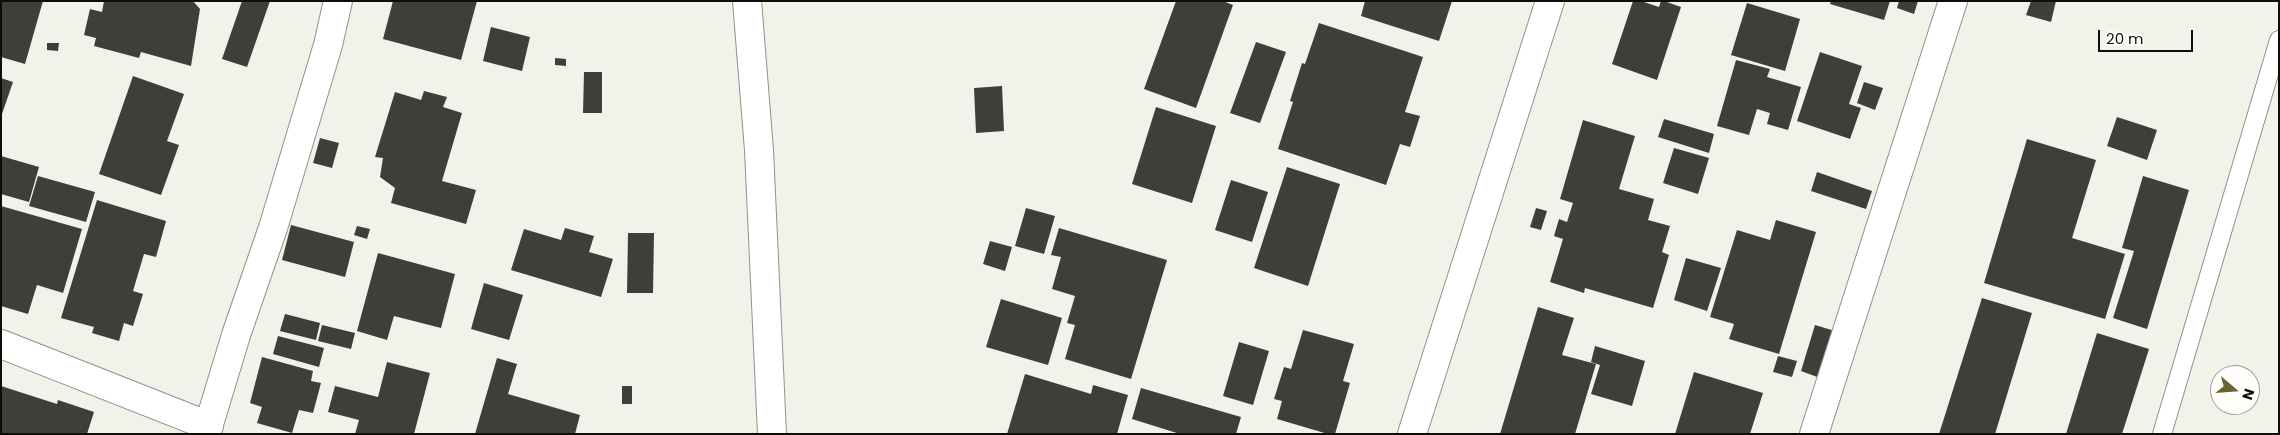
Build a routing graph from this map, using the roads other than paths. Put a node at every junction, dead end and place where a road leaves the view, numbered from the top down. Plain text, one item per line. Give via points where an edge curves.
1 (338, 1) edge
2 (747, 1) edge
3 (1550, 1) edge
4 (1953, 1) edge
5 (2279, 40) edge
6 (1, 344) edge
7 (208, 430) edge
8 (772, 434) edge
9 (1412, 434) edge
10 (1814, 434) edge
11 (2162, 434) edge

1 - 7 street via 273,228
2 - 8 street via 759,150
3 - 9 street
4 - 10 street
5 - 11 lane
6 - 7 street

